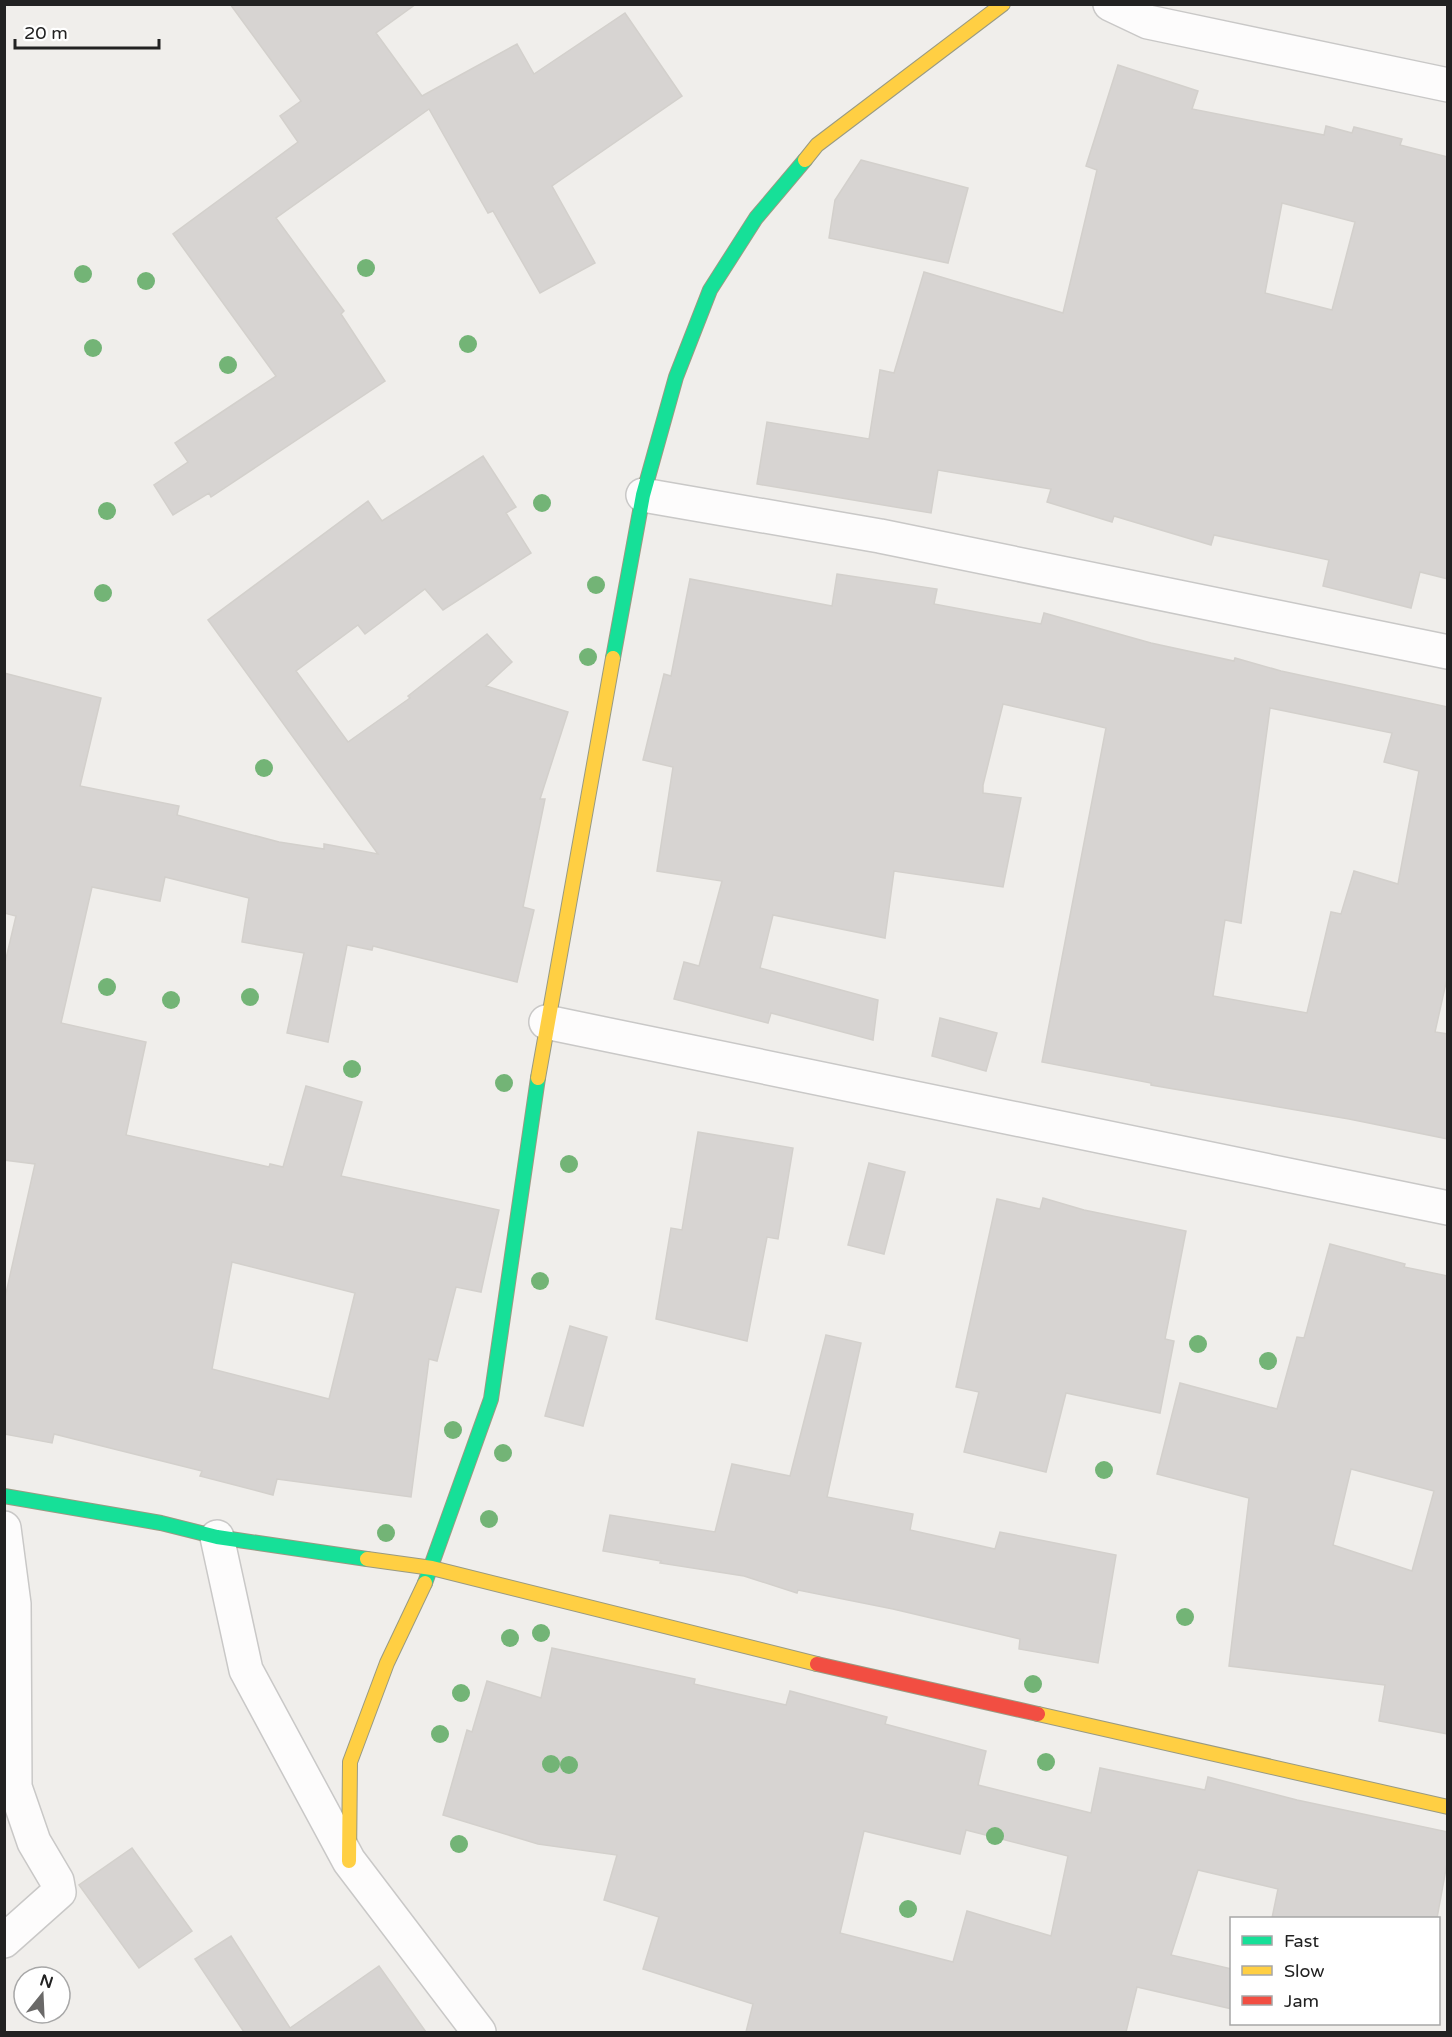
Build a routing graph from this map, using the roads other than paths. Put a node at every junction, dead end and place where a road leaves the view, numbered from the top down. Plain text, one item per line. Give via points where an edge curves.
1 (1003, 4) edge
2 (1110, 4) edge
3 (1448, 85) edge
4 (643, 495) junction
5 (1448, 652) edge
6 (546, 1022) junction
7 (1448, 1208) edge
8 (4, 1496) edge
9 (4, 1528) edge
10 (217, 1537) junction
11 (432, 1568) junction
12 (9, 1608) edge
13 (1448, 1807) edge
14 (349, 1861) junction
15 (4, 1941) edge
16 (479, 2032) edge

1 - 4 street via 817,145 756,218 710,290 676,377
2 - 3 street via 1148,22
4 - 5 street via 880,536
4 - 6 street
6 - 7 street
6 - 11 street via 491,1400
8 - 10 street
9 - 12 street
10 - 11 street
10 - 14 street via 246,1670
11 - 13 street via 739,1646
11 - 14 street via 387,1663 350,1762
12 - 15 street via 15,1787 34,1842 57,1881 59,1892
14 - 16 street

